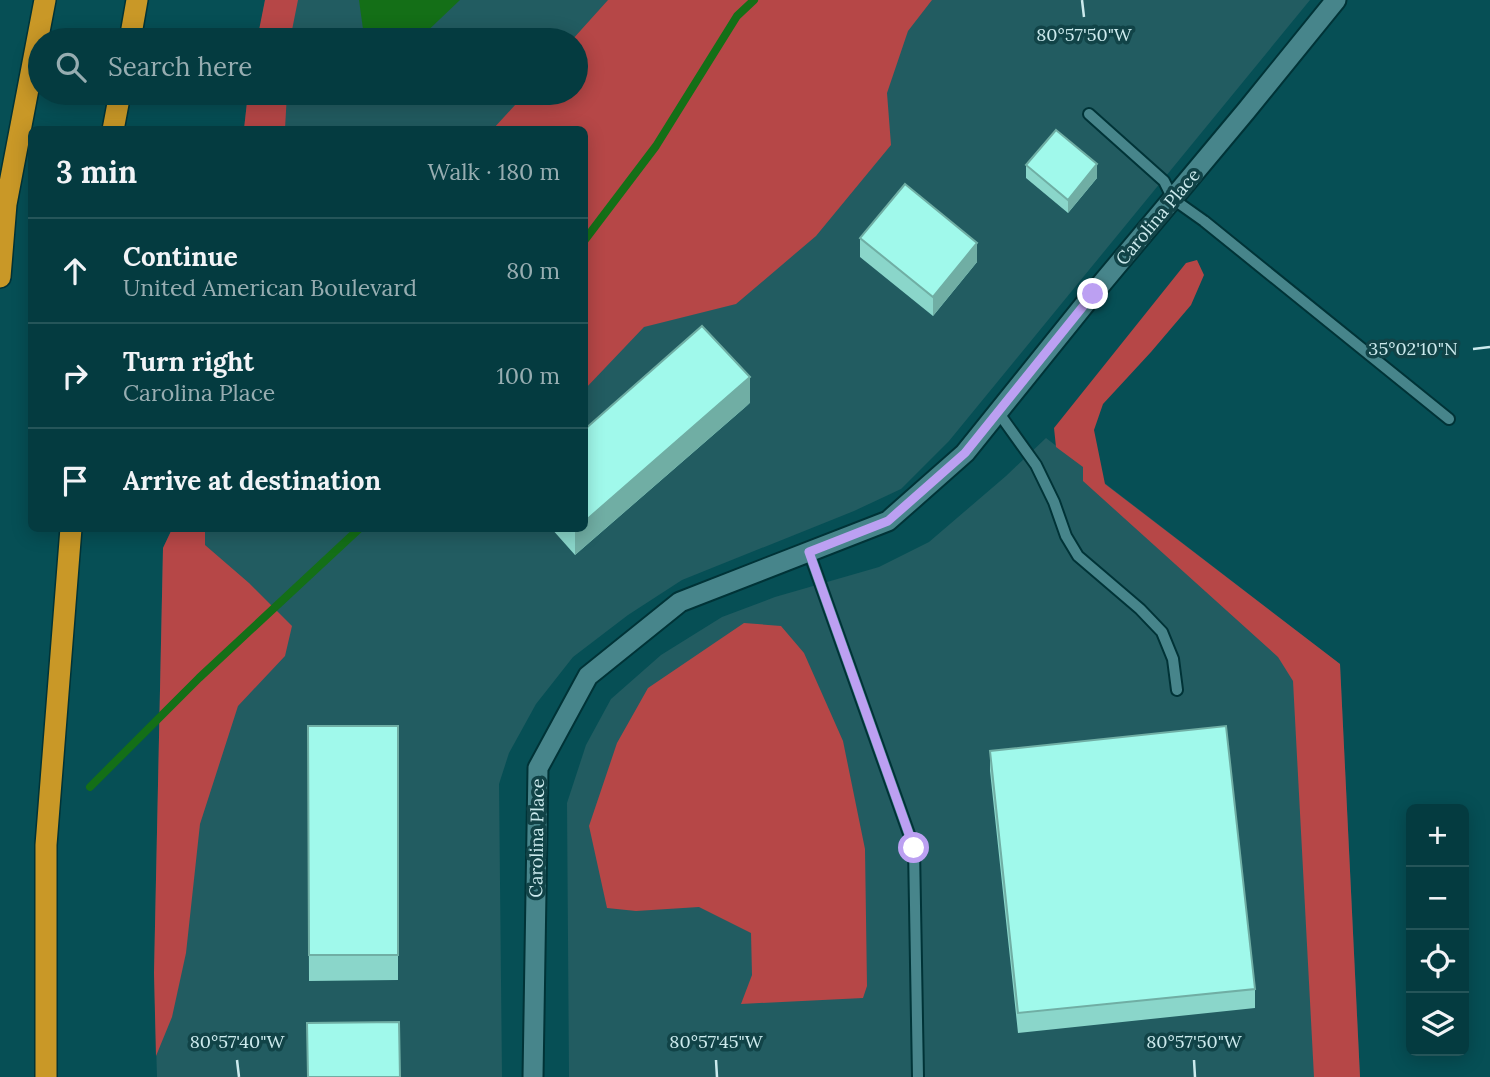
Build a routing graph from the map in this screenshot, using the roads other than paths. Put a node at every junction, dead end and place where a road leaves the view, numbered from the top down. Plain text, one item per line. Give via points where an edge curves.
1 (29, 0) edge
2 (45, 0) edge
3 (137, 0) edge
4 (1336, 0) edge
5 (29, 28) edge
6 (39, 28) edge
7 (132, 28) edge
8 (28, 86) edge
9 (118, 105) edge
10 (1089, 114) dead end
11 (114, 126) edge
12 (1173, 199) junction
13 (0, 277) edge
14 (998, 412) junction
15 (1449, 419) dead end
16 (71, 532) edge
17 (809, 552) junction
18 (1177, 690) dead end
19 (46, 1077) edge
20 (533, 1077) edge
21 (918, 1077) edge

1 - 5 highway
2 - 6 highway
3 - 7 highway
4 - 12 street, Carolina Place
8 - 13 highway via 6,204
9 - 11 highway
10 - 12 lane via 1164,181
12 - 14 street, Carolina Place
12 - 15 lane
14 - 17 street, Carolina Place via 965,453 888,521
14 - 18 lane via 1037,464 1078,556 1162,632 1173,659
16 - 19 highway via 46,845
17 - 20 street, Carolina Place via 680,602 588,676 538,768
17 - 21 lane via 914,848

